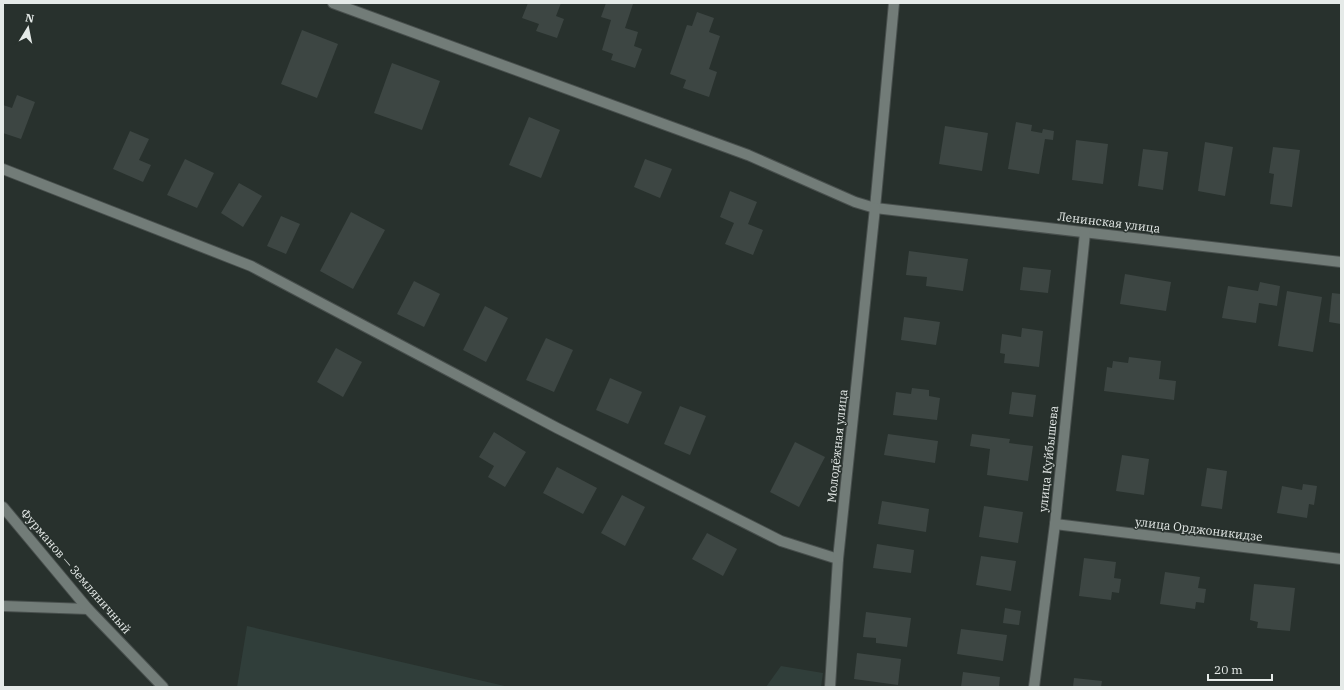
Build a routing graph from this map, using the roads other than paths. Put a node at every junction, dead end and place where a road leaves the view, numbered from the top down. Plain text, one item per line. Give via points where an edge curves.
1 (333, 3) edge
2 (894, 3) edge
3 (3, 169) edge
4 (875, 208) junction
5 (1085, 233) junction
6 (1341, 262) edge
7 (3, 507) edge
8 (1055, 524) junction
9 (838, 559) junction
10 (1341, 559) edge
11 (3, 606) edge
12 (88, 609) junction
13 (163, 687) edge
14 (830, 687) edge
15 (1034, 687) edge

1 - 4 street, Ленинская улица via 748,155 854,202
2 - 4 street, Молодёжная улица
3 - 9 street via 251,266 556,428 781,541
4 - 5 street, Ленинская улица
4 - 9 street, Молодёжная улица
5 - 6 street, Ленинская улица
5 - 8 street, улица Куйбышева
7 - 12 street, Фурманов — Земляничный
8 - 10 street, улица Орджоникидзе
8 - 15 street, улица Куйбышева
9 - 14 street, Молодёжная улица
11 - 12 street
12 - 13 street, Фурманов — Земляничный

